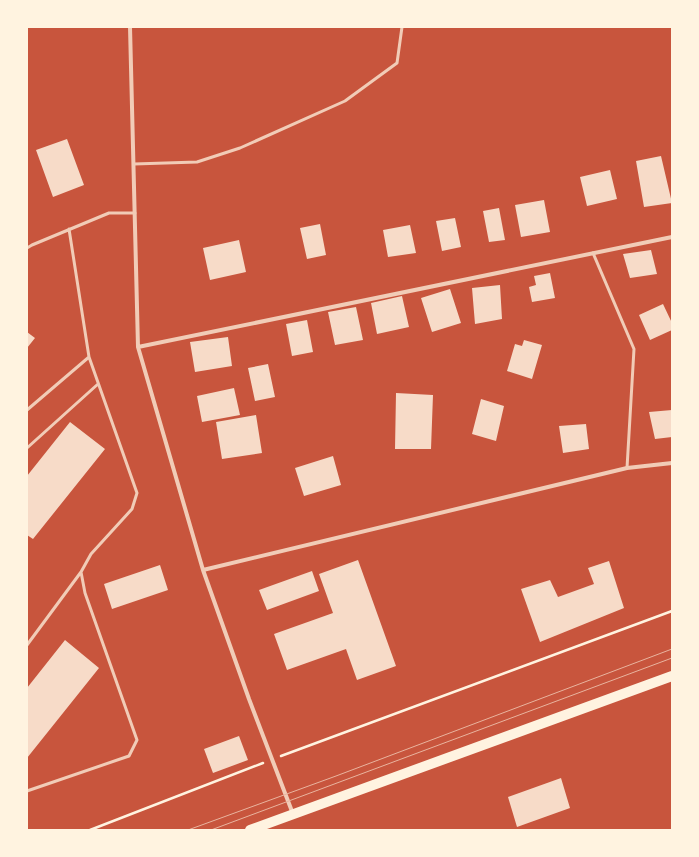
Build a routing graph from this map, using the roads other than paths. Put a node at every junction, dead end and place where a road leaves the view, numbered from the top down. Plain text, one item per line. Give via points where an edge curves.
1 (130, 27) edge
2 (402, 27) edge
3 (134, 164) junction
4 (135, 213) junction
5 (69, 229) junction
6 (672, 237) edge
7 (27, 248) edge
8 (593, 253) junction
9 (138, 347) junction
10 (89, 357) junction
11 (98, 384) junction
12 (27, 410) edge
13 (27, 448) edge
14 (672, 462) edge
15 (627, 468) junction
16 (203, 570) junction
17 (81, 572) junction
18 (27, 645) edge
19 (672, 676) edge
20 (27, 791) edge
21 (293, 814) junction
22 (250, 830) edge

1 - 3 street
2 - 3 lane via 397,63 345,101 240,148 197,162
3 - 4 street
4 - 5 lane via 109,213
4 - 9 street
5 - 7 lane
5 - 10 lane
6 - 8 street
8 - 9 street
8 - 15 lane via 634,349
9 - 16 street
10 - 11 lane
10 - 12 lane
11 - 13 lane
11 - 17 lane via 137,493 132,509 91,554
14 - 15 street
15 - 16 street
16 - 21 street
17 - 18 lane
17 - 20 lane via 85,593 137,740 129,756
19 - 21 main road
21 - 22 main road

